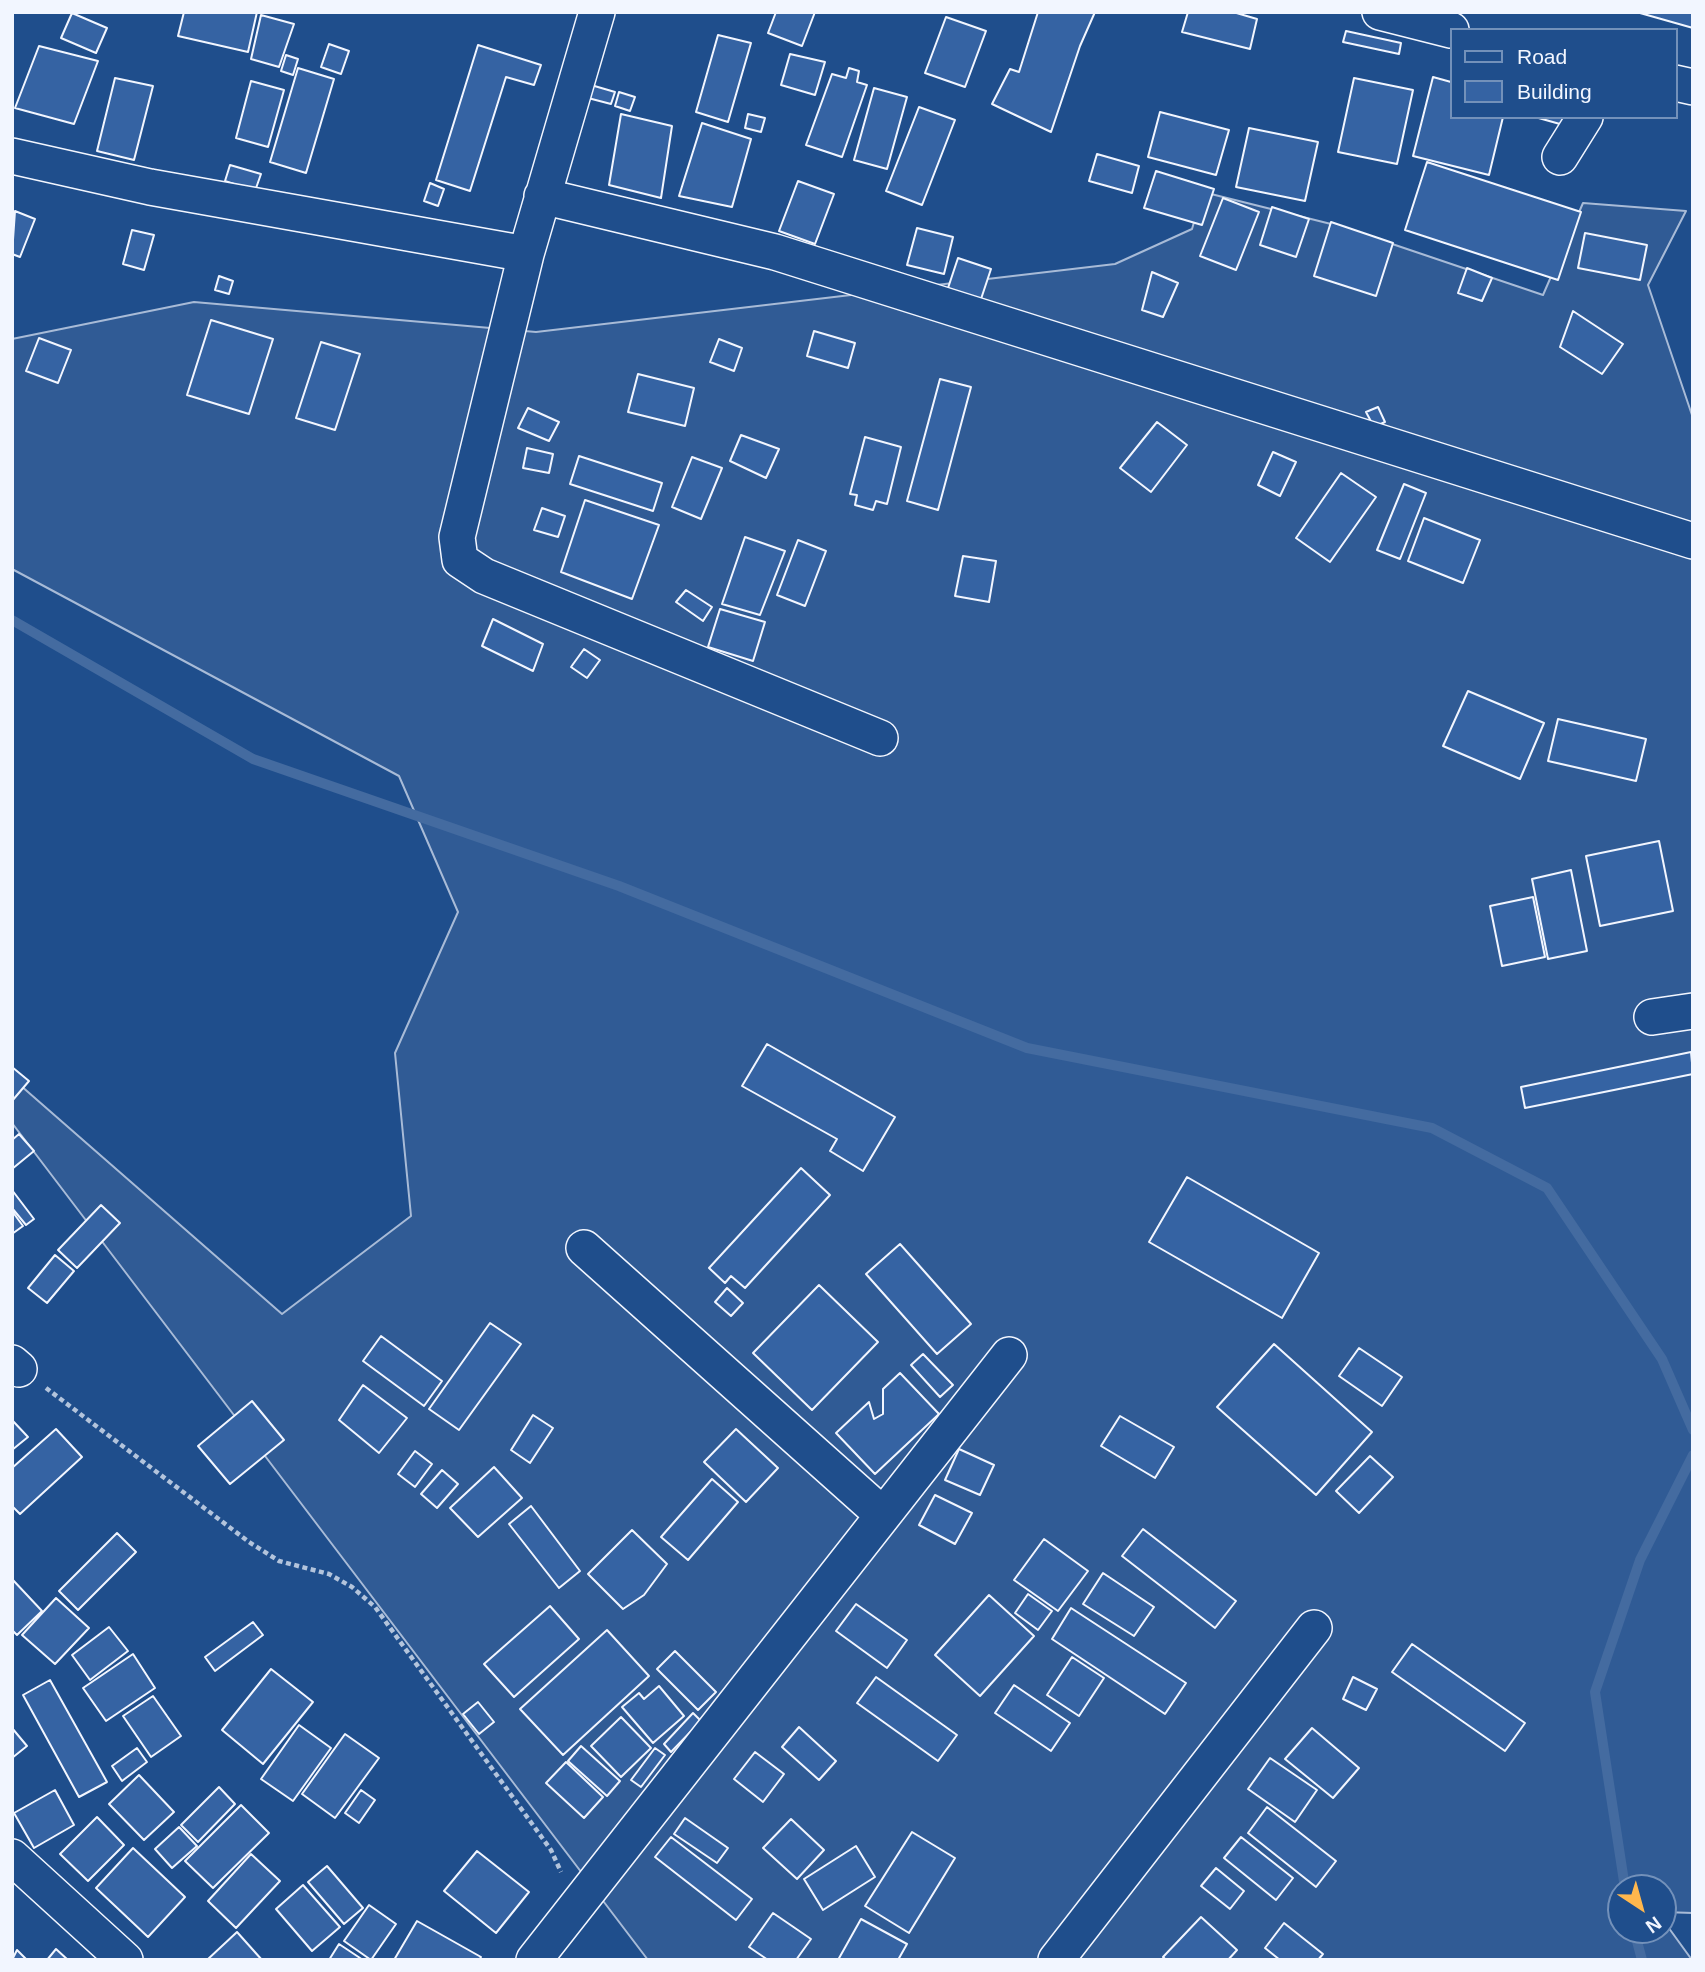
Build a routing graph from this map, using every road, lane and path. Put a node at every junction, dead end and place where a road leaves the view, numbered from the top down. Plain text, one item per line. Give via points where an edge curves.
1 (597, 12) edge
2 (1380, 12) edge
3 (1450, 30) edge
4 (1584, 119) edge
5 (12, 156) edge
6 (1560, 157) dead end
7 (542, 196) junction
8 (526, 254) junction
9 (1693, 541) edge
10 (880, 738) dead end
11 (1693, 1010) edge
12 (1652, 1017) dead end
13 (584, 1248) dead end
14 (1009, 1355) dead end
15 (16, 1366) edge
16 (883, 1515) junction
17 (1314, 1628) dead end
18 (12, 1857) edge
19 (567, 1915) junction
20 (125, 1960) edge
21 (534, 1960) edge
22 (1056, 1960) edge

1 - 7 street
2 - 3 street
4 - 6 street
5 - 8 street via 150,187
7 - 8 street
7 - 9 street via 775,252
8 - 10 street via 457,537 460,560 484,576
11 - 12 street
13 - 16 street
14 - 16 street
15 - 19 path via 249,1542 279,1561 329,1574 375,1607 551,1850 561,1871
16 - 19 street
17 - 22 street
18 - 20 street
19 - 21 street

